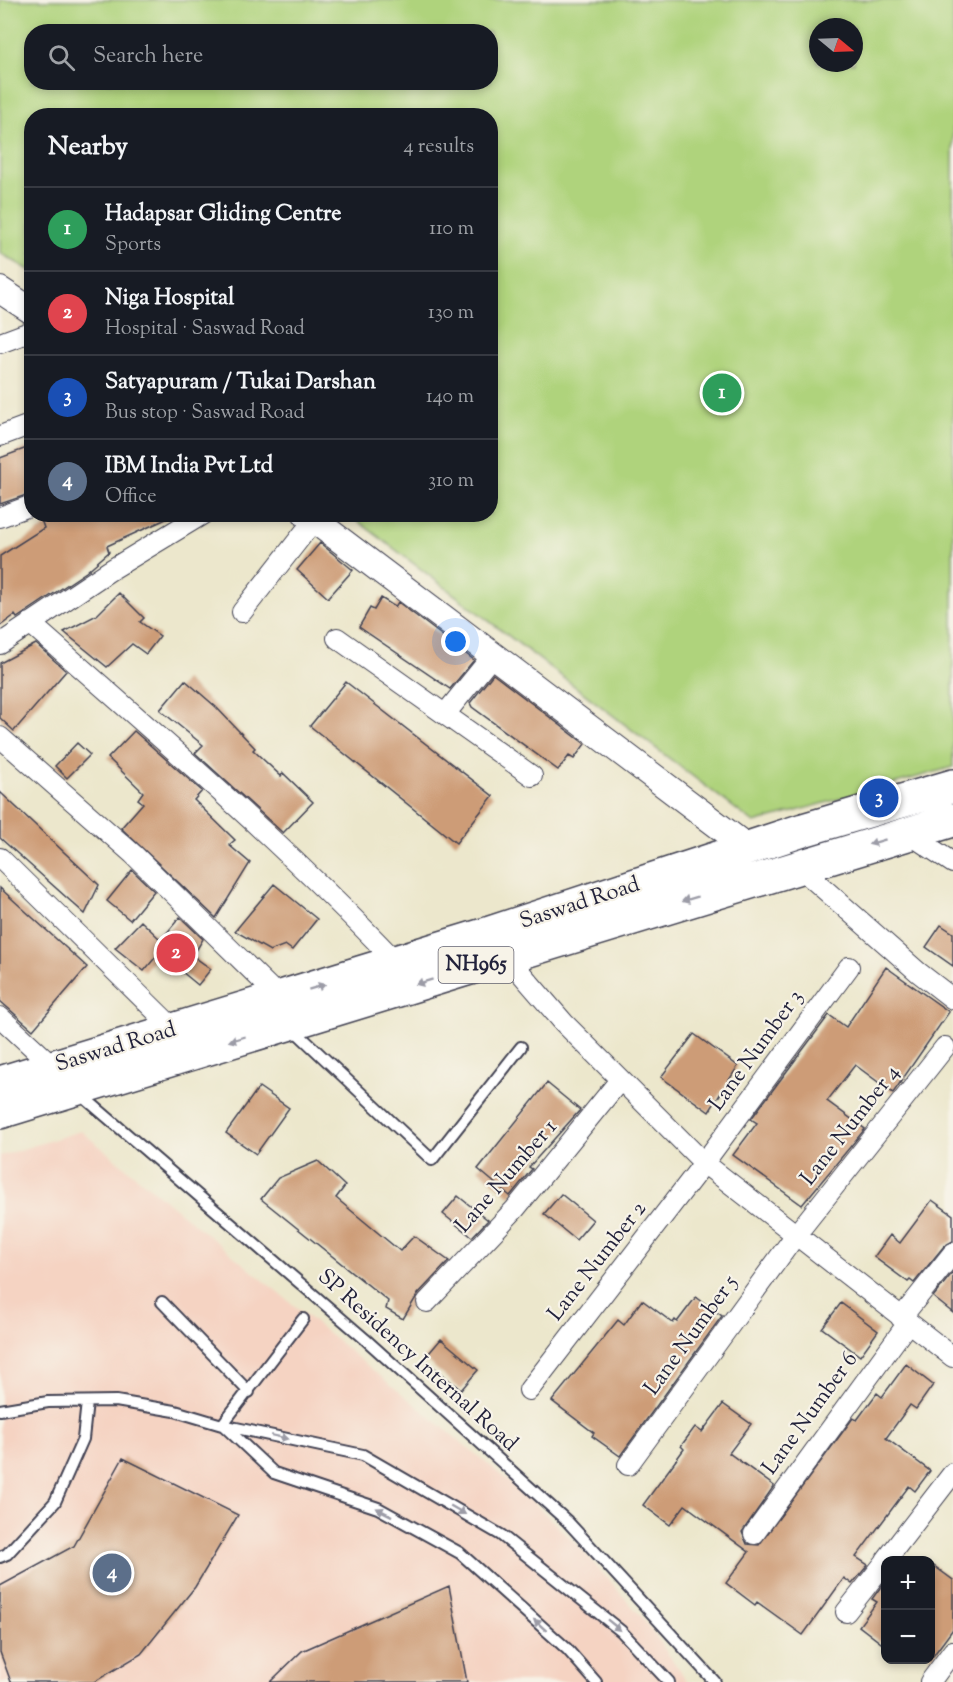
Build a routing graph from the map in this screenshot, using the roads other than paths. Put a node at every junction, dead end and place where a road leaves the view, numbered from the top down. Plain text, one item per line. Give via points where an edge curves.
1 (0, 290) edge
2 (24, 306) edge
3 (24, 334) edge
4 (0, 343) edge
5 (24, 427) edge
6 (0, 436) edge
7 (24, 508) edge
8 (0, 517) edge
9 (190, 522) edge
10 (306, 522) edge
11 (317, 522) edge
12 (242, 612) dead end
13 (30, 623) junction
14 (337, 638) dead end
15 (0, 644) edge
16 (493, 655) junction
17 (446, 713) junction
18 (0, 738) edge
19 (532, 776) dead end
20 (953, 786) edge
21 (953, 820) edge
22 (909, 833) junction
23 (748, 848) junction
24 (0, 858) edge
25 (953, 864) edge
26 (798, 866) junction
27 (506, 956) junction
28 (396, 962) junction
29 (849, 967) dead end
30 (953, 999) edge
31 (284, 1011) junction
32 (0, 1017) edge
33 (175, 1030) junction
34 (521, 1047) dead end
35 (945, 1047) dead end
36 (64, 1078) junction
37 (620, 1080) junction
38 (0, 1083) edge
39 (0, 1112) edge
40 (704, 1163) junction
41 (795, 1236) junction
42 (953, 1252) edge
43 (162, 1302) dead end
44 (427, 1302) dead end
45 (303, 1319) dead end
46 (905, 1320) junction
47 (953, 1358) edge
48 (529, 1390) dead end
49 (249, 1392) junction
50 (87, 1402) junction
51 (0, 1410) edge
52 (222, 1425) junction
53 (627, 1465) dead end
54 (953, 1473) edge
55 (754, 1534) dead end
56 (890, 1556) edge
57 (0, 1557) edge
58 (881, 1567) edge
59 (846, 1612) dead end
60 (953, 1651) edge
61 (596, 1682) edge
62 (669, 1682) edge
63 (715, 1682) edge
64 (930, 1682) edge

1 - 2 street
3 - 4 street
5 - 6 street
7 - 8 street
9 - 13 street
10 - 12 street
11 - 16 street
13 - 15 street
13 - 28 street via 250,817 325,887
14 - 17 street
16 - 17 street
16 - 23 street
17 - 19 street
18 - 31 street via 133,854
20 - 23 highway, Saswad Road / NH965
21 - 22 highway, Saswad Road / NH965
22 - 25 street
22 -> 26 highway, Saswad Road / NH965
23 - 28 highway, Saswad Road / NH965
24 - 33 street
26 -> 27 highway, Saswad Road / NH965
26 - 30 street
27 -> 31 highway, Saswad Road / NH965
27 - 37 street
31 -> 28 highway, Saswad Road / NH965
29 - 40 street, Lane Number 3
31 - 33 highway, Saswad Road / NH965
31 - 34 lane via 432,1160
31 -> 36 highway, Saswad Road / NH965
32 - 36 street
33 - 36 highway, Saswad Road / NH965
35 - 41 street, Lane Number 4
36 - 38 highway, Saswad Road / NH965
36 - 39 highway, Saswad Road / NH965
36 - 63 lane, SP Residency Internal Road via 365,1339 567,1521
37 - 40 street
37 - 44 street, Lane Number 1 via 515,1209
40 - 41 street
40 - 48 street, Lane Number 2
41 - 46 street
41 - 53 street, Lane Number 5
42 - 46 street, Lane Number 6
43 - 49 lane
45 - 49 lane
46 - 47 street
46 - 55 street, Lane Number 6
49 - 52 lane
50 - 51 lane via 48,1402
50 - 52 lane via 116,1401 175,1411
50 - 57 lane via 83,1439 55,1502
61 -> 52 lane via 567,1649 460,1553 378,1508 274,1473
52 -> 62 lane via 363,1455 501,1535 621,1631
54 - 56 street
58 - 59 street
60 - 64 street

